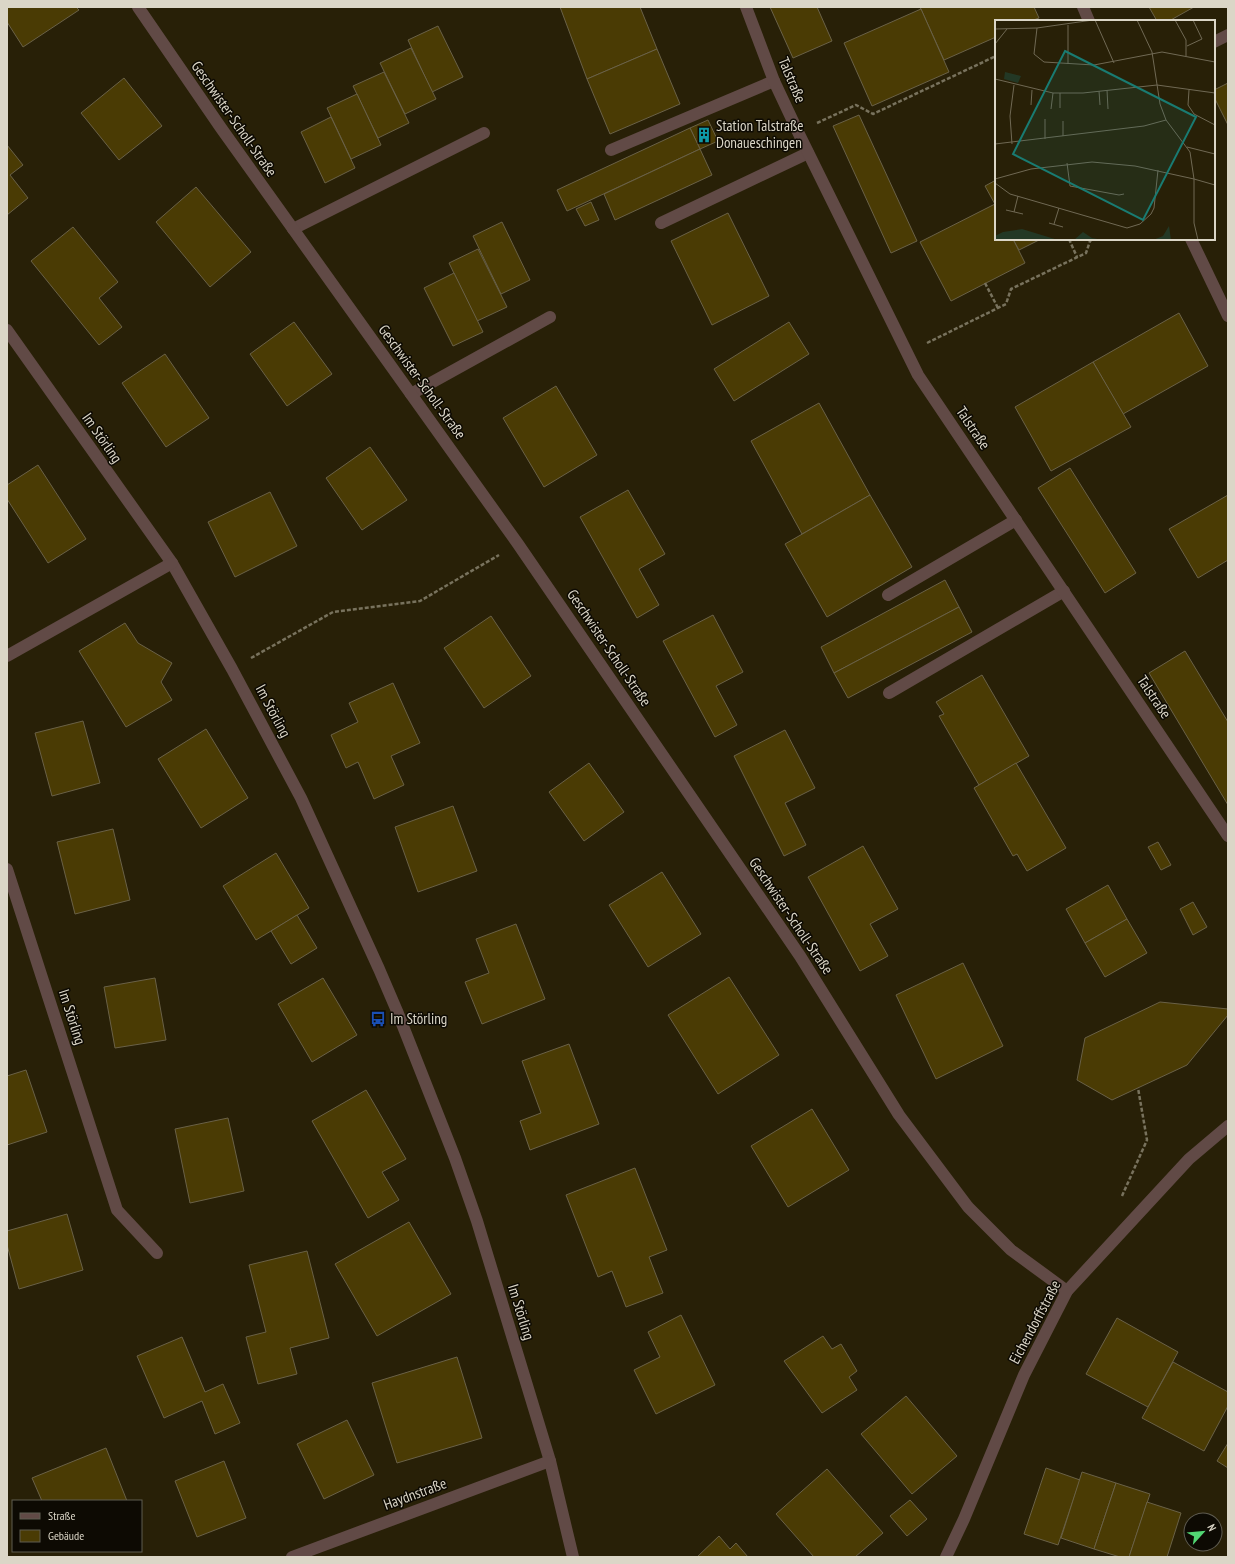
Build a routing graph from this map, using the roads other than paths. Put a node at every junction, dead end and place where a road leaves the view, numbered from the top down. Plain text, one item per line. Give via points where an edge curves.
1 (138, 7) edge
2 (746, 7) edge
3 (1083, 7) edge
4 (1089, 20) edge
5 (1228, 35) edge
6 (1215, 42) edge
7 (774, 81) junction
8 (484, 133) dead end
9 (611, 150) dead end
10 (808, 152) junction
11 (661, 223) dead end
12 (293, 229) junction
13 (1191, 240) edge
14 (1228, 316) edge
15 (550, 317) dead end
16 (7, 330) edge
17 (411, 394) junction
18 (1016, 520) junction
19 (172, 563) junction
20 (1064, 591) junction
21 (888, 595) dead end
22 (7, 656) edge
23 (889, 693) dead end
24 (1228, 836) edge
25 (7, 869) edge
26 (1228, 1126) edge
27 (157, 1253) dead end
28 (1067, 1291) junction
29 (550, 1461) junction
30 (292, 1557) edge
31 (573, 1557) edge
32 (946, 1557) edge

1 - 12 street, Geschwister-Scholl-Straße
2 - 7 street, Talstraße
3 - 4 street
5 - 6 street
7 - 9 street
7 - 10 street, Talstraße
8 - 12 street
10 - 11 street
10 - 18 street, Talstraße via 918,375
12 - 17 street, Geschwister-Scholl-Straße
13 - 14 street
15 - 17 street
16 - 19 street, Im Störling
17 - 28 street, Geschwister-Scholl-Straße via 518,544 800,956 899,1115 968,1206 1011,1250
18 - 20 street, Talstraße
18 - 21 street
19 - 22 street
19 - 29 street, Im Störling via 232,668 301,798 397,1011 477,1221
20 - 23 street
20 - 24 street, Talstraße
25 - 27 street, Im Störling via 117,1210
26 - 28 street, Eichendorffstraße via 1189,1159
28 - 32 street, Eichendorffstraße via 1024,1375
29 - 30 street, Haydnstraße
29 - 31 street, Im Störling

